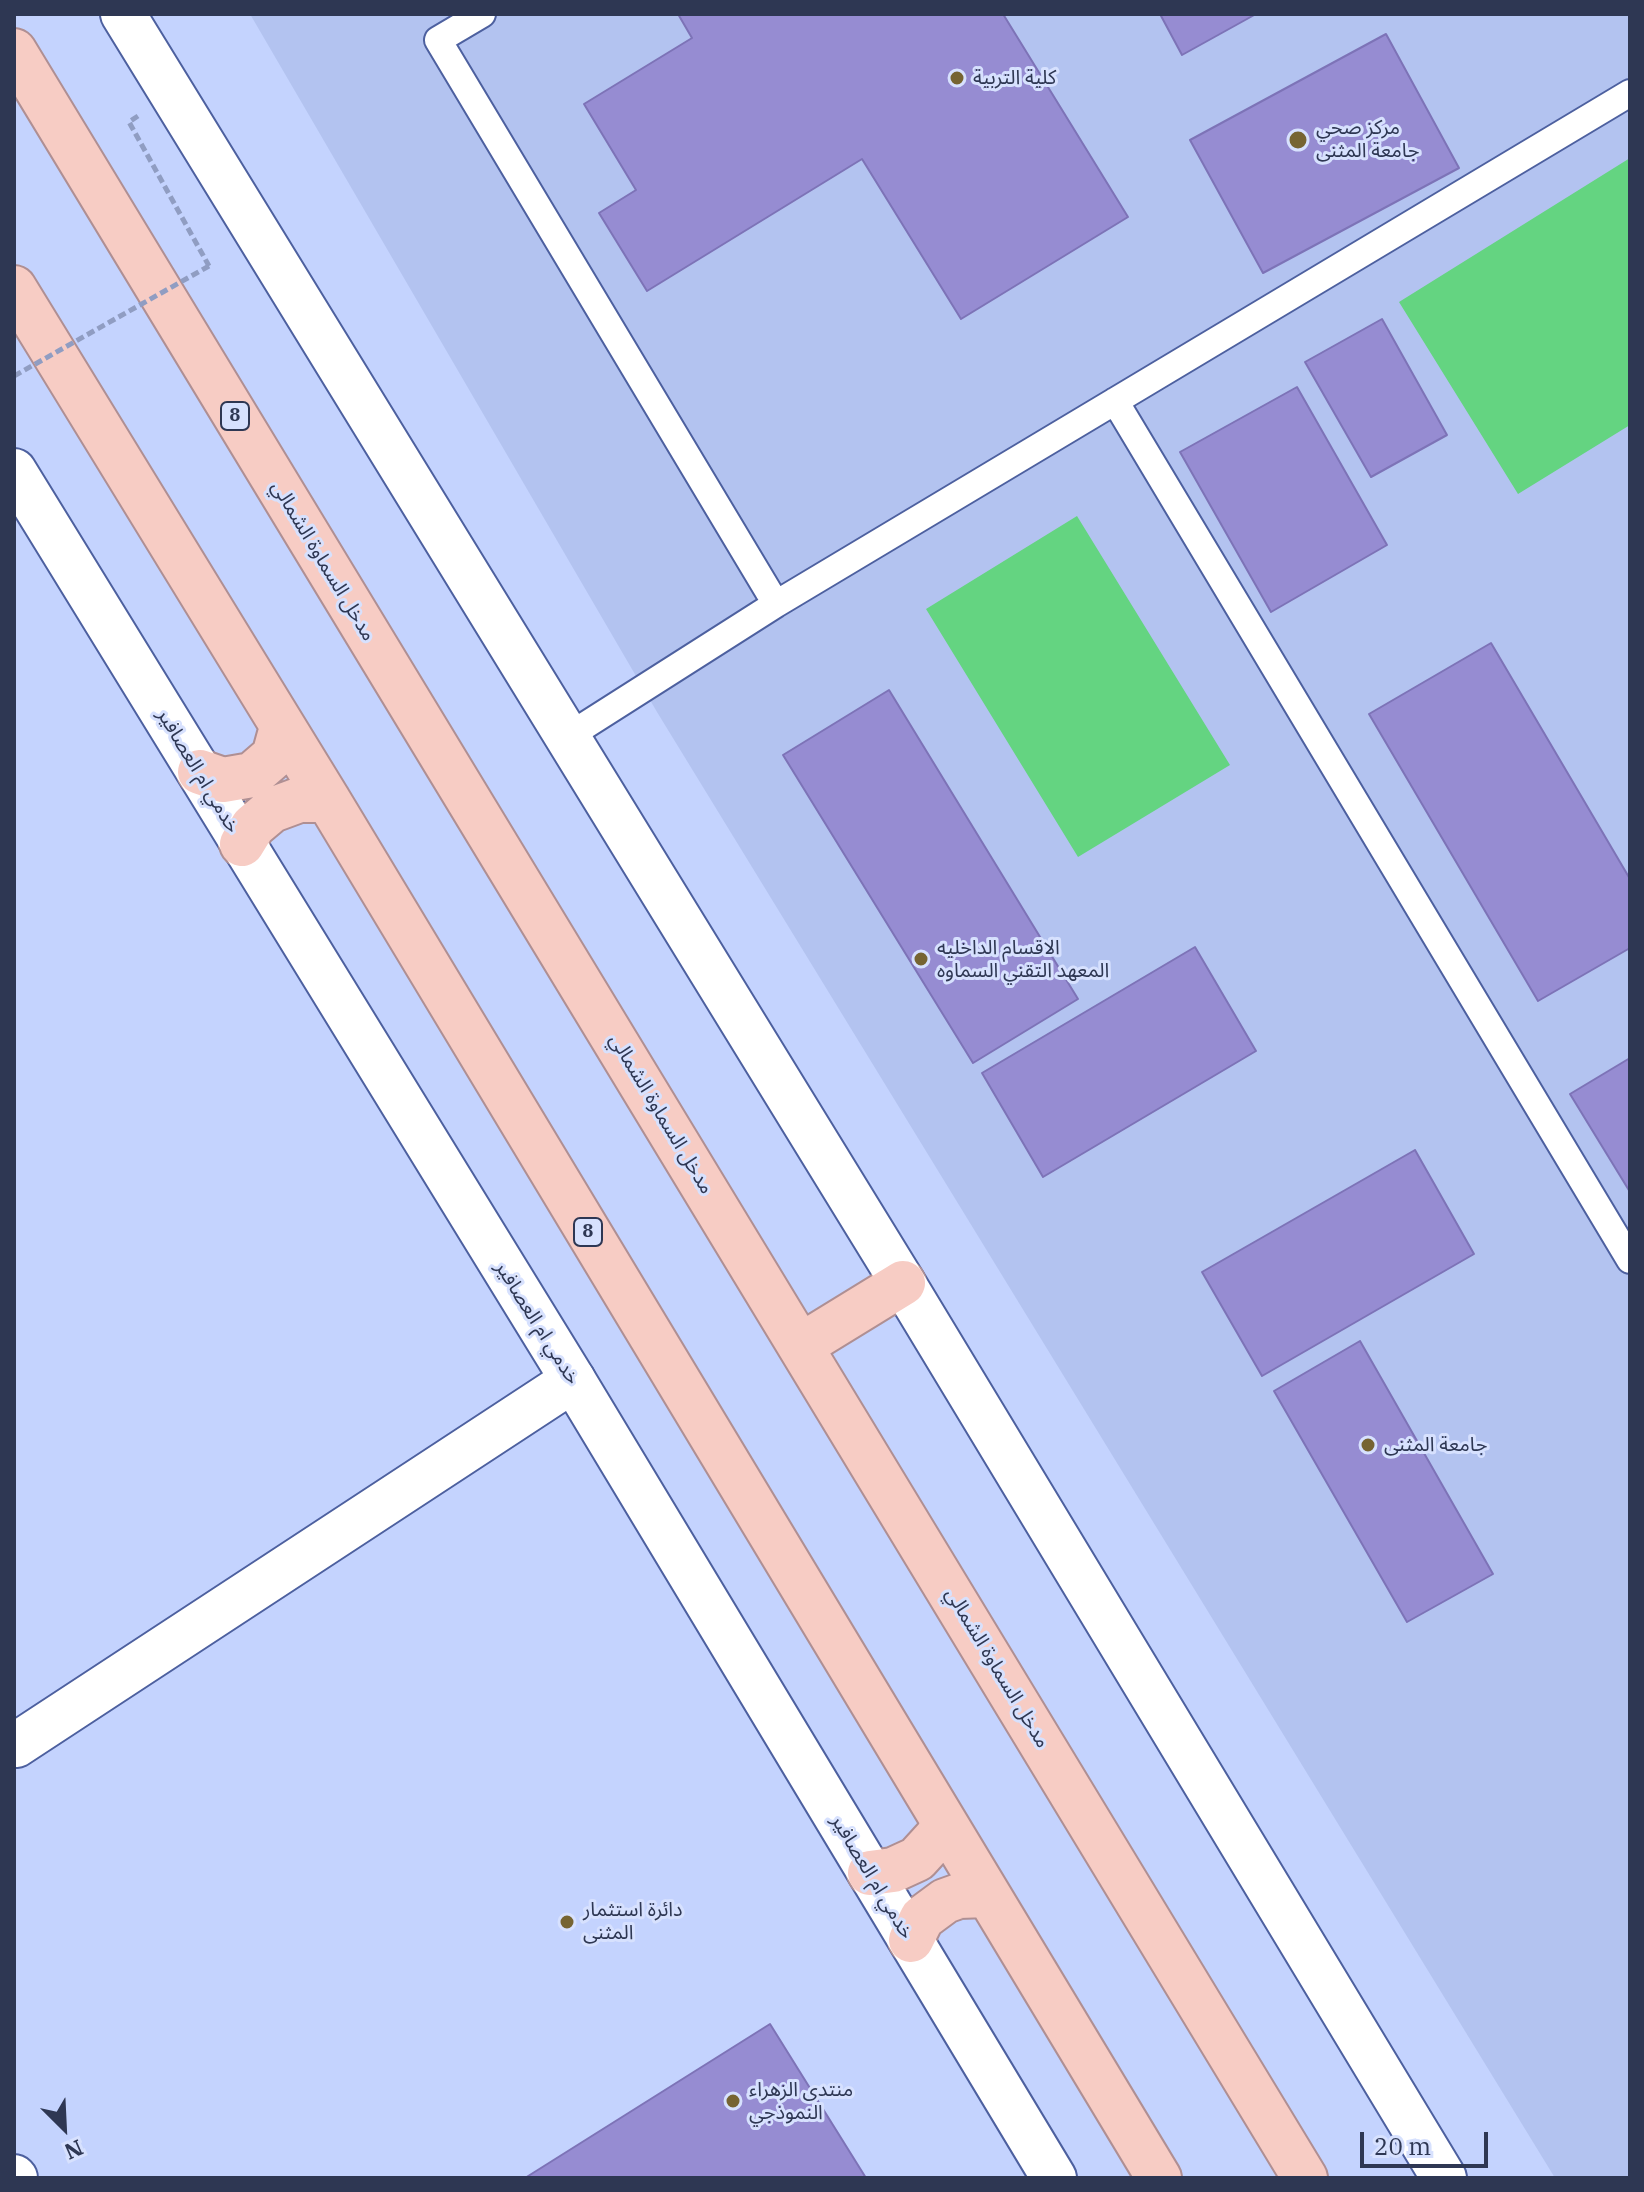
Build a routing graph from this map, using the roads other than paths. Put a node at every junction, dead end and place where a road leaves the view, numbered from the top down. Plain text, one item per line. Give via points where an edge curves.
1 (123, 14) edge
2 (482, 14) edge
3 (14, 51) edge
4 (1630, 93) edge
5 (14, 288) edge
6 (1115, 401) junction
7 (14, 471) edge
8 (776, 604) junction
9 (282, 727) junction
10 (567, 737) junction
11 (328, 800) junction
12 (228, 806) junction
13 (1630, 1260) edge
14 (903, 1283) junction
15 (802, 1345) junction
16 (573, 1380) junction
17 (15, 1744) edge
18 (944, 1823) junction
19 (987, 1895) junction
20 (898, 1902) junction
21 (1054, 2178) edge
22 (1159, 2178) edge
23 (1305, 2178) edge
24 (1444, 2178) edge

1 - 10 main road
2 - 8 lane via 438,40
3 - 15 highway, مدخل السماوة الشمالي / 8
4 - 6 lane
5 - 9 highway, 8
6 - 8 lane
6 - 13 lane
7 - 12 main road, خدمي ام العصافير
8 - 10 lane
9 - 11 highway, 8
9 - 12 highway via 268,763
10 - 14 main road
11 - 12 highway
11 - 18 highway, 8
12 - 16 main road, خدمي ام العصافير
14 - 15 highway
14 - 24 main road
15 - 23 highway, مدخل السماوة الشمالي / 8
16 - 17 main road
16 - 20 main road, خدمي ام العصافير
18 - 19 highway, 8
18 - 20 highway
19 - 20 highway
19 - 22 highway, 8
20 - 21 main road, خدمي ام العصافير

